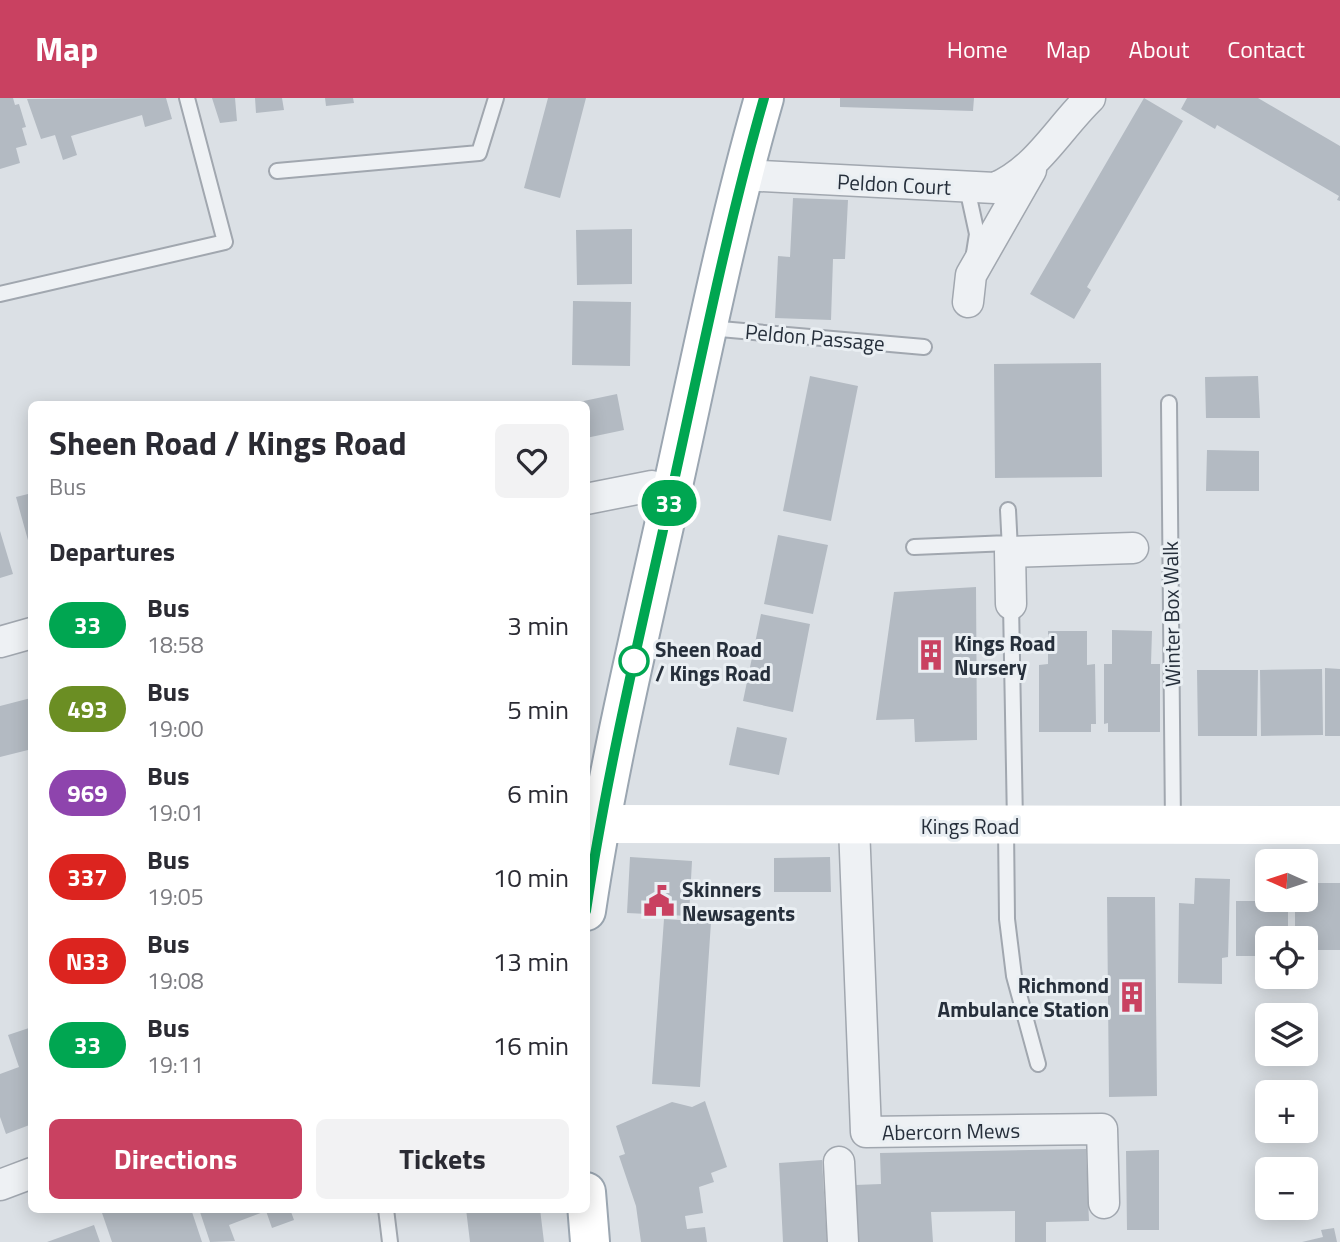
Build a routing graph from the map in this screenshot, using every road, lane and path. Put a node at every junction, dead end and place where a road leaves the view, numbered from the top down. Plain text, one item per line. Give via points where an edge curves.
1 (187, 98) edge
2 (496, 98) edge
3 (764, 98) edge
4 (1090, 98) edge
5 (1037, 160) junction
6 (277, 171) dead end
7 (742, 176) junction
8 (967, 188) junction
9 (970, 288) joint
10 (0, 294) edge
11 (706, 327) junction
12 (924, 347) dead end
13 (1169, 403) dead end
14 (671, 492) junction
15 (590, 498) edge
16 (1008, 510) dead end
17 (914, 547) dead end
18 (1010, 547) junction
19 (1133, 548) dead end
20 (1011, 604) joint
21 (28, 634) edge
22 (0, 642) edge
23 (599, 824) junction
24 (1011, 825) junction
25 (1173, 825) junction
26 (1340, 825) edge
27 (854, 826) junction
28 (590, 884) edge
29 (1038, 1064) dead end
30 (839, 1163) dead end
31 (28, 1174) edge
32 (0, 1185) edge
33 (1104, 1203) dead end
34 (386, 1213) edge
35 (588, 1213) edge
36 (390, 1242) edge
37 (590, 1242) edge
38 (843, 1242) edge

1 - 10 lane via 225,242
2 - 6 lane via 479,153
3 - 7 main road
4 - 5 street, Peldon Court
5 - 8 street, Peldon Court via 1012,181 995,188
5 - 9 street, Peldon Court
7 - 8 street, Peldon Court
7 - 11 main road
8 - 9 lane via 976,234
11 - 12 lane, Peldon Passage
11 - 14 main road
13 - 25 lane, Winter Box Walk
14 - 15 street via 652,486
14 - 23 main road
16 - 18 lane
17 - 18 lane
18 - 19 street
18 - 20 street
20 - 24 lane
21 - 22 street
23 - 27 main road, Kings Road
23 - 28 main road
24 - 25 main road, Kings Road
24 - 27 main road, Kings Road
24 - 29 lane via 1007,919 1014,976
25 - 26 main road, Kings Road
27 - 33 street, Abercorn Mews via 866,1132 1102,1129
30 - 38 street
31 - 32 street
34 - 36 lane
35 - 37 main road

